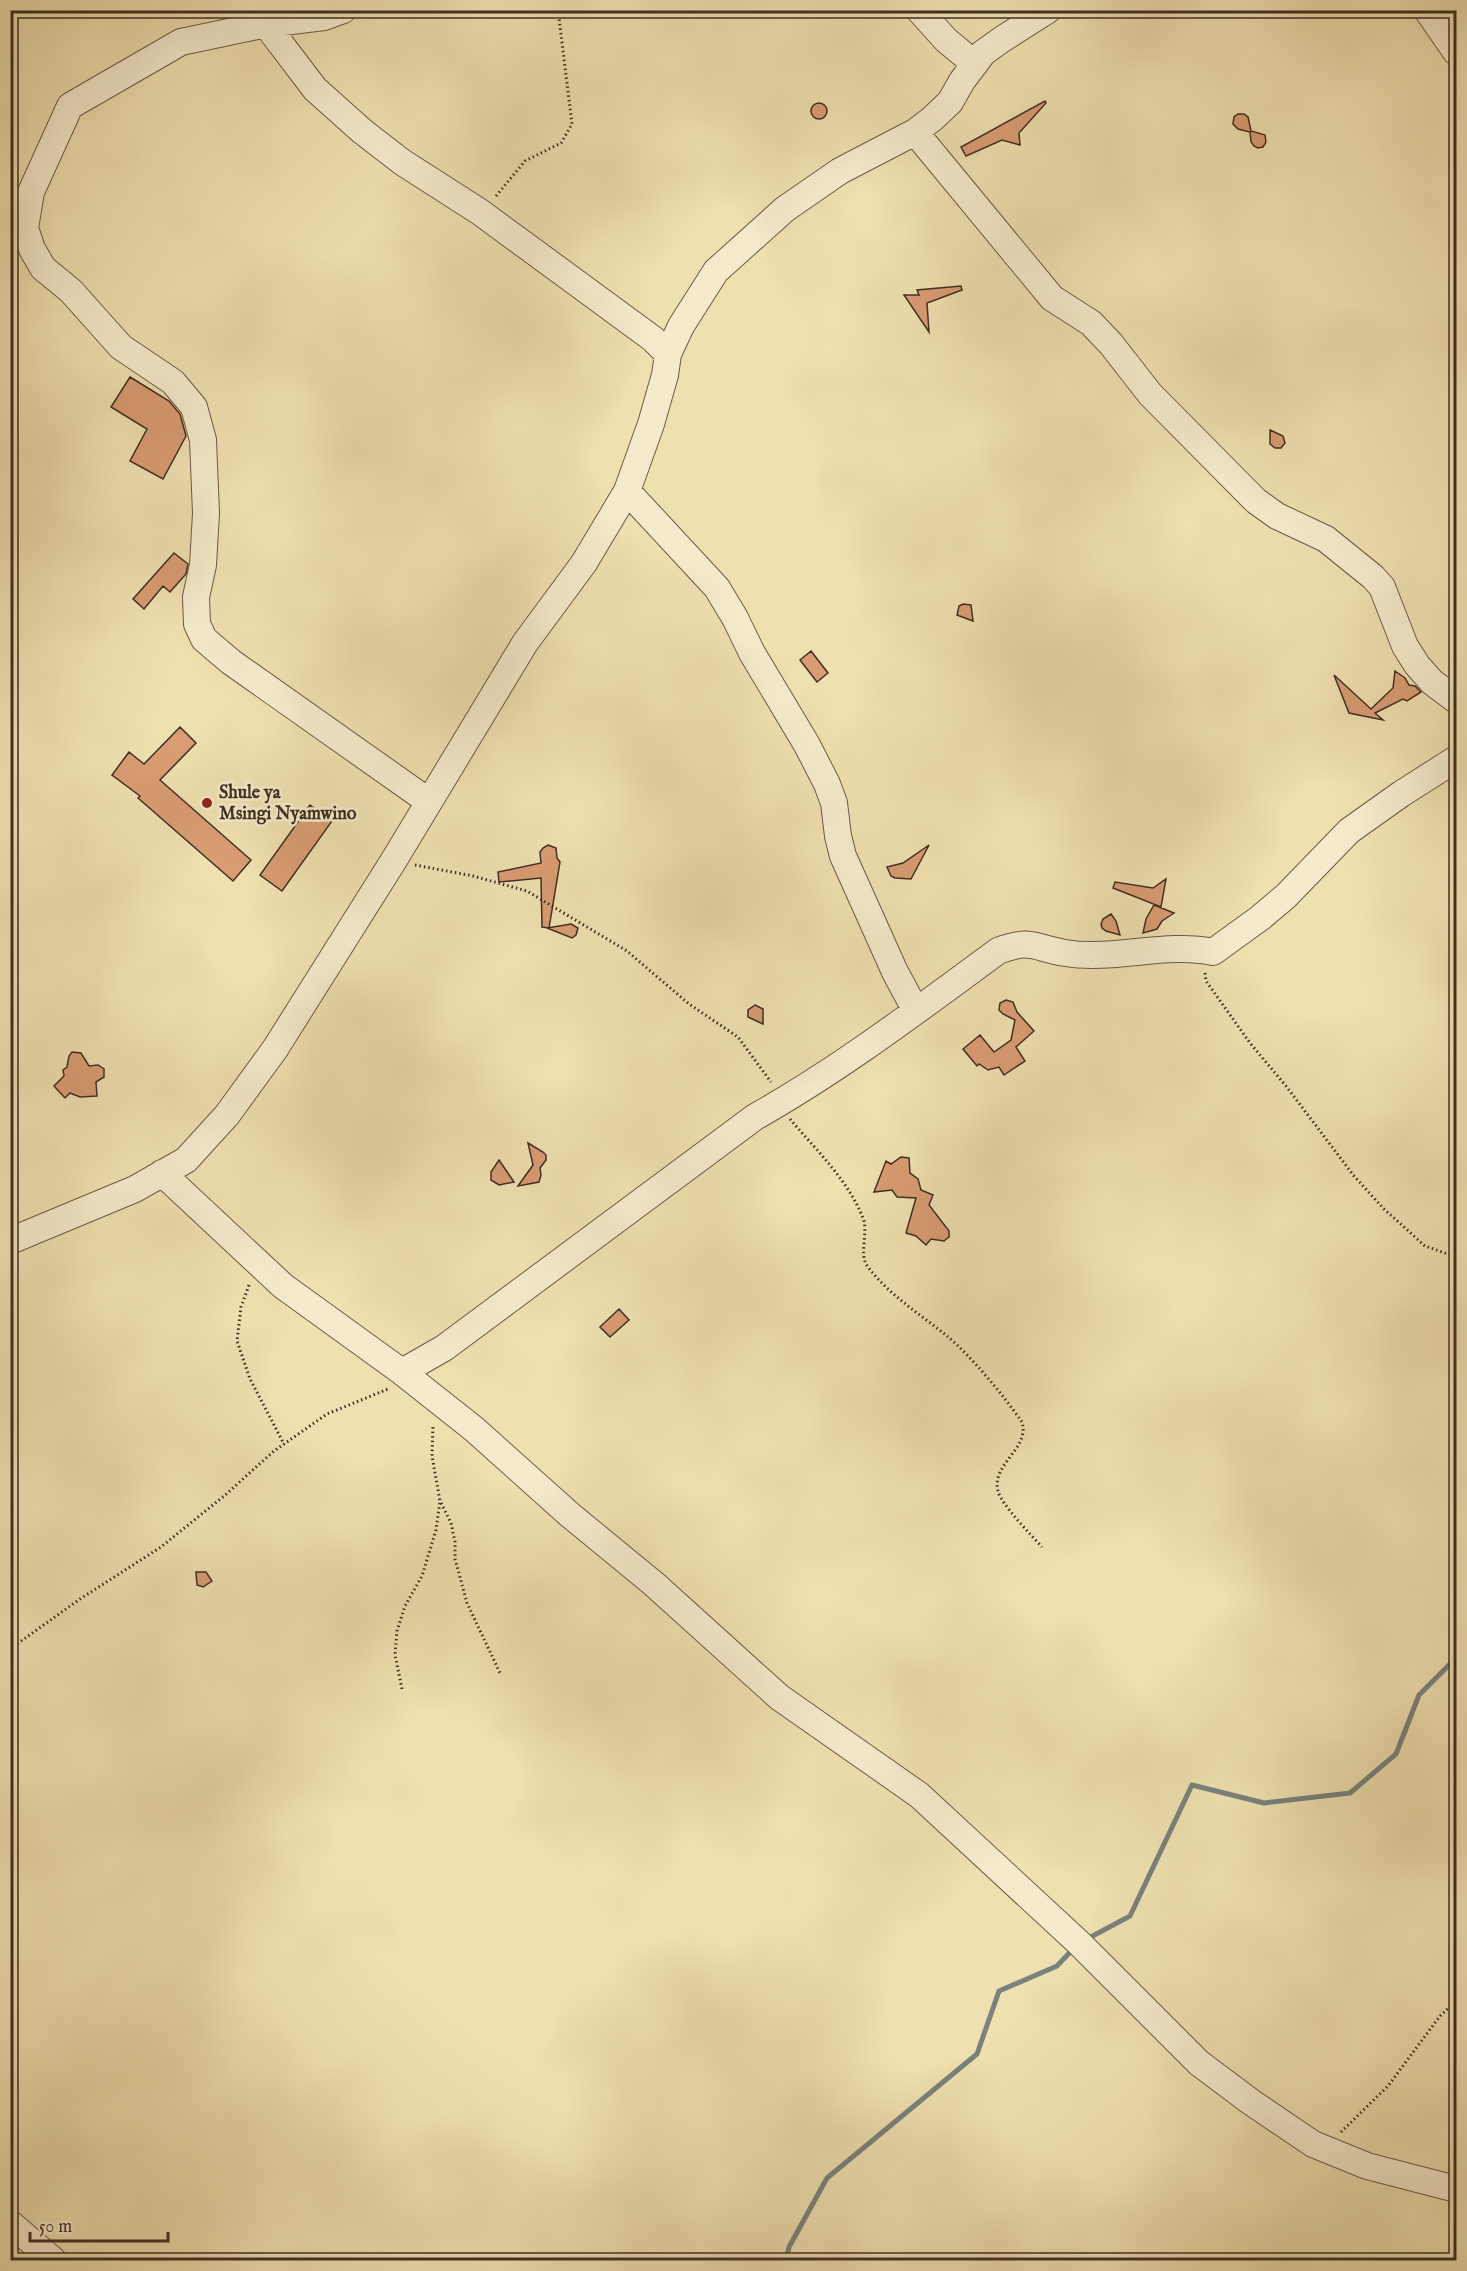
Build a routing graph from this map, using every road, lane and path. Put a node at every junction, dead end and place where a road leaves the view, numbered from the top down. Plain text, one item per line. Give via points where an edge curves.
1 (343, 10) edge
2 (558, 10) edge
3 (919, 10) edge
4 (1048, 10) edge
5 (1427, 10) edge
6 (261, 17) edge
7 (1456, 52) edge
8 (975, 64) junction
9 (915, 132) junction
10 (480, 213) junction
11 (668, 354) junction
12 (627, 491) junction
13 (1456, 700) edge
14 (1456, 759) edge
15 (428, 801) junction
16 (394, 860) junction
17 (1213, 952) junction
18 (916, 1011) junction
19 (780, 1102) junction
20 (162, 1173) junction
21 (10, 1241) edge
22 (1456, 1257) edge
23 (255, 1260) junction
24 (407, 1376) junction
25 (437, 1400) junction
26 (284, 1444) junction
27 (440, 1501) junction
28 (1042, 1547) dead end
29 (10, 1649) edge
30 (500, 1673) dead end
31 (402, 1689) dead end
32 (1456, 2001) edge
33 (1320, 2147) junction
34 (1456, 2189) edge
35 (10, 2223) edge
36 (53, 2260) edge

1 - 6 street via 324,17
2 - 10 path via 572,124 561,143 525,160
3 - 8 street
4 - 8 street via 983,53
5 - 7 street
6 - 10 street via 315,89 335,108 402,162
6 - 15 street via 180,42 70,106 31,192 25,228 43,268 71,291 121,347 173,382 194,407 203,440 206,513 203,565 196,597 197,624 204,639
8 - 9 street via 950,102
9 - 11 street via 840,171 785,209 716,271
9 - 13 street via 1052,298 1091,323 1150,394 1256,501 1277,516 1326,539 1373,577 1382,587 1405,646 1417,665
10 - 11 street
11 - 12 street via 654,414
12 - 15 street via 584,563 525,643
12 - 18 street via 717,588 807,745 834,803 843,856
14 - 17 street via 1349,831 1269,911
15 - 16 street
16 - 19 path via 527,891 627,951 689,1004 738,1037
16 - 20 street via 275,1049 228,1115 186,1160
17 - 18 street via 1196,948 1094,955 1017,944 998,951
17 - 22 path via 1206,981 1354,1176 1425,1246
18 - 19 street
19 - 24 street
19 - 28 path via 854,1199 864,1221 866,1265 886,1289 949,1338 976,1365 1022,1422 1021,1442 997,1480 998,1492
20 - 21 street via 135,1189
20 - 23 street
23 - 24 street via 283,1287
23 - 26 path via 241,1307 237,1341 250,1379
24 - 25 street
24 - 26 path via 327,1414
25 - 27 path via 432,1456
25 - 33 street via 654,1584 779,1697 919,1795 1079,1943 1199,2063
26 - 29 path via 161,1547
27 - 30 path via 452,1522 455,1559 467,1603
27 - 31 path via 422,1576 405,1606 397,1631 395,1655
32 - 33 path via 1440,2016 1388,2086 1338,2135
33 - 34 street via 1367,2166
35 - 36 street

